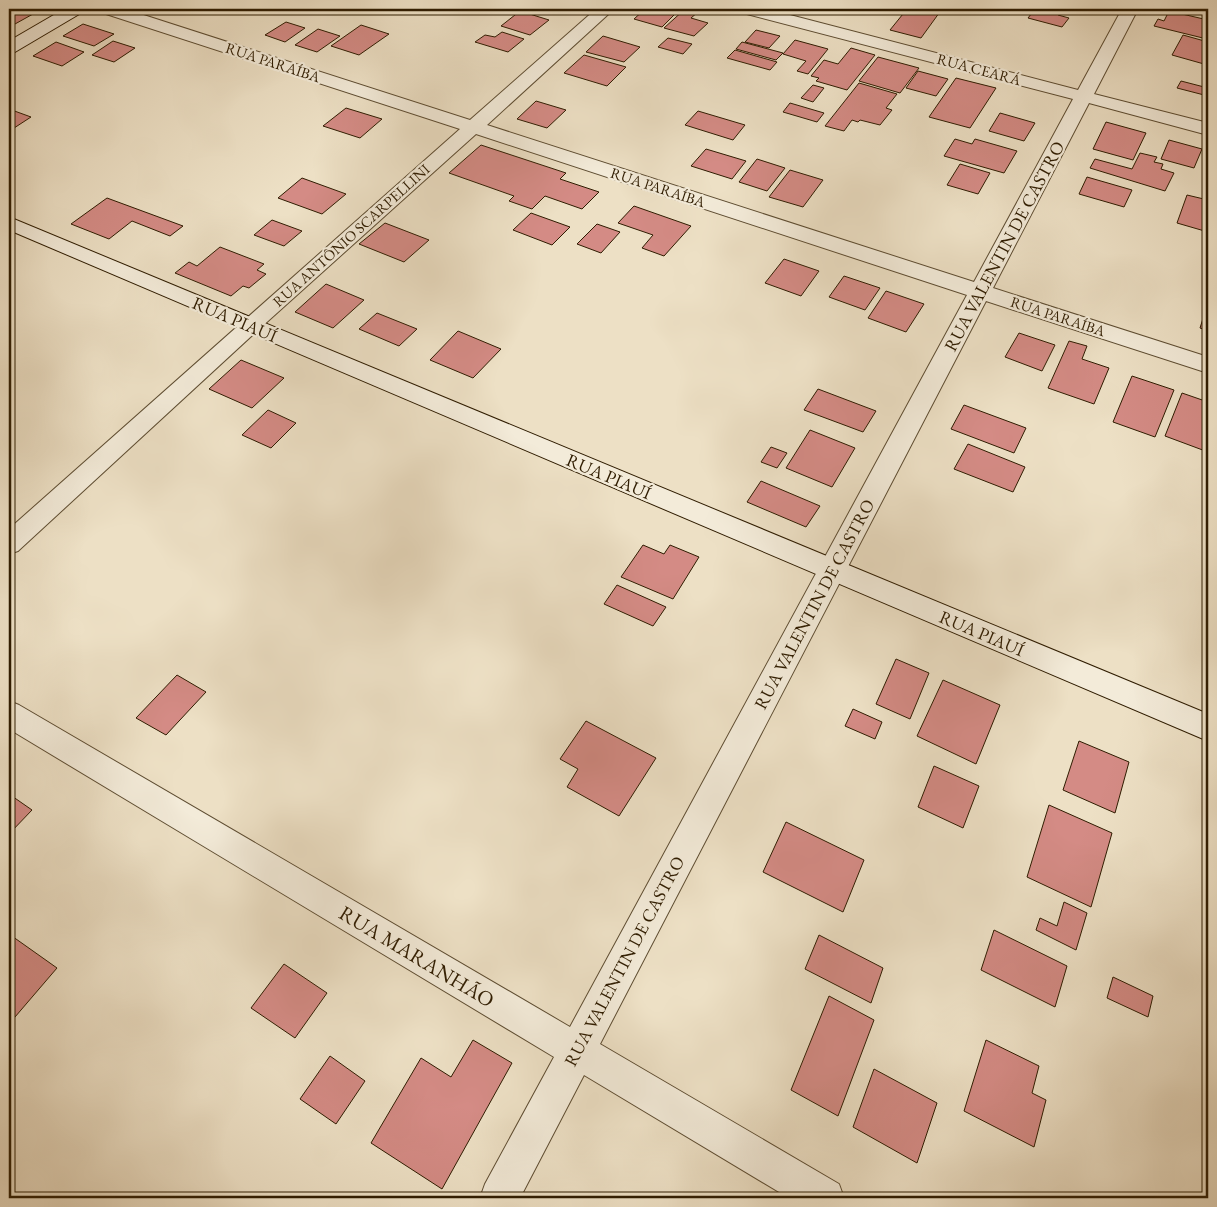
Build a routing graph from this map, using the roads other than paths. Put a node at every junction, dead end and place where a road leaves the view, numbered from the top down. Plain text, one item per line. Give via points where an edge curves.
1 (75, 9) edge
2 (109, 9) edge
3 (606, 9) edge
4 (749, 9) edge
5 (1130, 9) edge
6 (9, 48) edge
7 (1083, 96) junction
8 (473, 127) junction
9 (1208, 129) edge
10 (9, 223) edge
11 (980, 291) junction
12 (250, 325) junction
13 (1208, 365) edge
14 (9, 544) edge
15 (832, 570) junction
16 (9, 714) edge
17 (1208, 728) edge
18 (577, 1051) junction
19 (499, 1198) edge
20 (825, 1198) edge

1 - 6 street
2 - 8 street, RUA PARAÍBA
3 - 8 street, RUA ANTÔNIO SCARPELLINI
4 - 7 street, RUA CEARÁ
5 - 7 street, RUA VALENTIN DE CASTRO
7 - 9 street, RUA CEARÁ
7 - 11 street, RUA VALENTIN DE CASTRO
8 - 11 street, RUA PARAÍBA
8 - 12 street, RUA ANTÔNIO SCARPELLINI
10 - 12 street, RUA PIAUÍ
11 - 13 street, RUA PARAÍBA
11 - 15 street, RUA VALENTIN DE CASTRO
12 - 14 street, RUA ANTÔNIO SCARPELLINI
12 - 15 street, RUA PIAUÍ
15 - 17 street, RUA PIAUÍ
15 - 18 street, RUA VALENTIN DE CASTRO
16 - 18 street, RUA MARANHÃO
18 - 19 street, RUA VALENTIN DE CASTRO
18 - 20 street, RUA MARANHÃO

